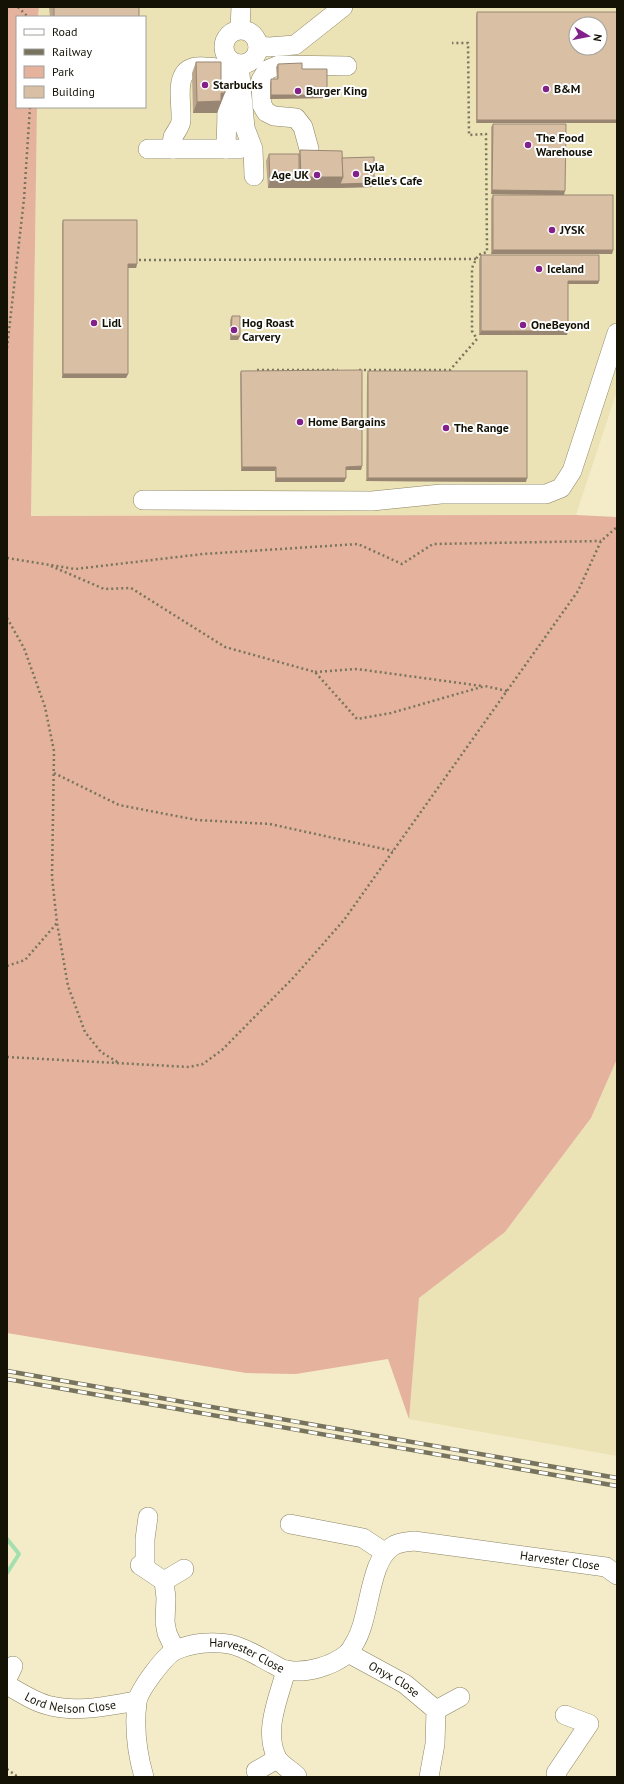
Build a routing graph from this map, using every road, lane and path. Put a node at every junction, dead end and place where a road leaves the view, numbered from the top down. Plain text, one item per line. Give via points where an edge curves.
1 (18, 7) edge
2 (241, 7) edge
3 (343, 7) edge
4 (27, 16) edge
5 (240, 29) junction
6 (452, 43) dead end
7 (258, 46) junction
8 (239, 64) junction
9 (347, 66) dead end
10 (30, 108) edge
11 (148, 149) dead end
12 (173, 149) junction
13 (226, 149) junction
14 (253, 149) junction
15 (309, 149) edge
16 (254, 176) dead end
17 (476, 259) junction
18 (139, 260) edge
19 (617, 333) edge
20 (7, 348) edge
21 (257, 370) edge
22 (343, 370) edge
23 (351, 370) edge
24 (143, 500) dead end
25 (617, 527) edge
26 (601, 541) junction
27 (7, 558) edge
28 (47, 564) junction
29 (7, 618) edge
30 (315, 672) junction
31 (485, 686) junction
32 (507, 691) junction
33 (54, 773) junction
34 (393, 851) junction
35 (57, 923) junction
36 (7, 966) edge
37 (7, 1057) edge
38 (120, 1063) junction
39 (148, 1517) dead end
40 (290, 1524) dead end
41 (384, 1552) junction
42 (184, 1569) dead end
43 (617, 1575) edge
44 (164, 1581) junction
45 (174, 1650) junction
46 (348, 1653) junction
47 (286, 1670) junction
48 (7, 1686) edge
49 (460, 1697) dead end
50 (137, 1701) junction
51 (436, 1710) junction
52 (565, 1715) dead end
53 (277, 1759) junction
54 (7, 1769) edge
55 (256, 1771) dead end
56 (298, 1776) edge
57 (18, 1777) edge
58 (144, 1777) edge
59 (429, 1777) edge
60 (557, 1777) edge

1 - 4 path
2 - 5 street
3 - 7 street via 295,45
5 - 7 street via 251,33
5 - 8 street via 227,36 224,46 230,60
6 - 17 path via 468,44 469,135 486,134 487,252 478,255
7 - 8 street via 255,57
8 - 14 street via 245,128
9 - 15 street via 280,65 267,70 261,80 262,105 266,112 274,116 296,118 303,127
10 - 20 path via 24,199
11 - 12 street
12 - 13 street
12 - 13 street via 173,138 181,122 183,74 191,68 200,66 221,71 225,81
13 - 14 street
14 - 16 street
17 - 18 path
17 - 23 path via 472,268 472,331 477,339 450,370
19 - 24 street via 572,471 561,488 546,494 441,494 372,501
21 - 22 path
25 - 26 path
26 - 28 path via 433,544 402,564 358,544 203,554 75,569
26 - 32 path via 578,591
27 - 28 path
28 - 30 path via 104,589 131,588 225,647
29 - 33 path via 24,648 45,707 54,751
30 - 31 path via 357,669
30 - 31 path via 357,719 391,713
31 - 32 path
32 - 34 path
33 - 34 path via 119,805 196,820 270,824
33 - 35 path via 52,877
34 - 38 path via 344,920 294,977 222,1050 203,1064 189,1067
35 - 36 path via 25,960
35 - 38 path via 68,986 85,1032 101,1052
37 - 38 path
39 - 44 street via 143,1567
40 - 41 street via 363,1538
41 - 43 street, Harvester Close via 395,1545 414,1541 606,1567
41 - 46 street, Harvester Close via 378,1565 360,1635
42 - 44 street
44 - 45 street via 166,1628
45 - 47 street, Harvester Close via 204,1643 229,1644
45 - 50 street via 144,1685
46 - 47 street, Harvester Close via 330,1664
46 - 51 street, Onyx Close via 405,1684
47 - 53 street via 272,1720
48 - 50 street, Lord Nelson Close via 52,1706 80,1708
49 - 51 street
50 - 58 street via 137,1742
51 - 59 street via 435,1744
52 - 60 street via 589,1724 556,1773
53 - 55 street
53 - 56 street
54 - 57 path

